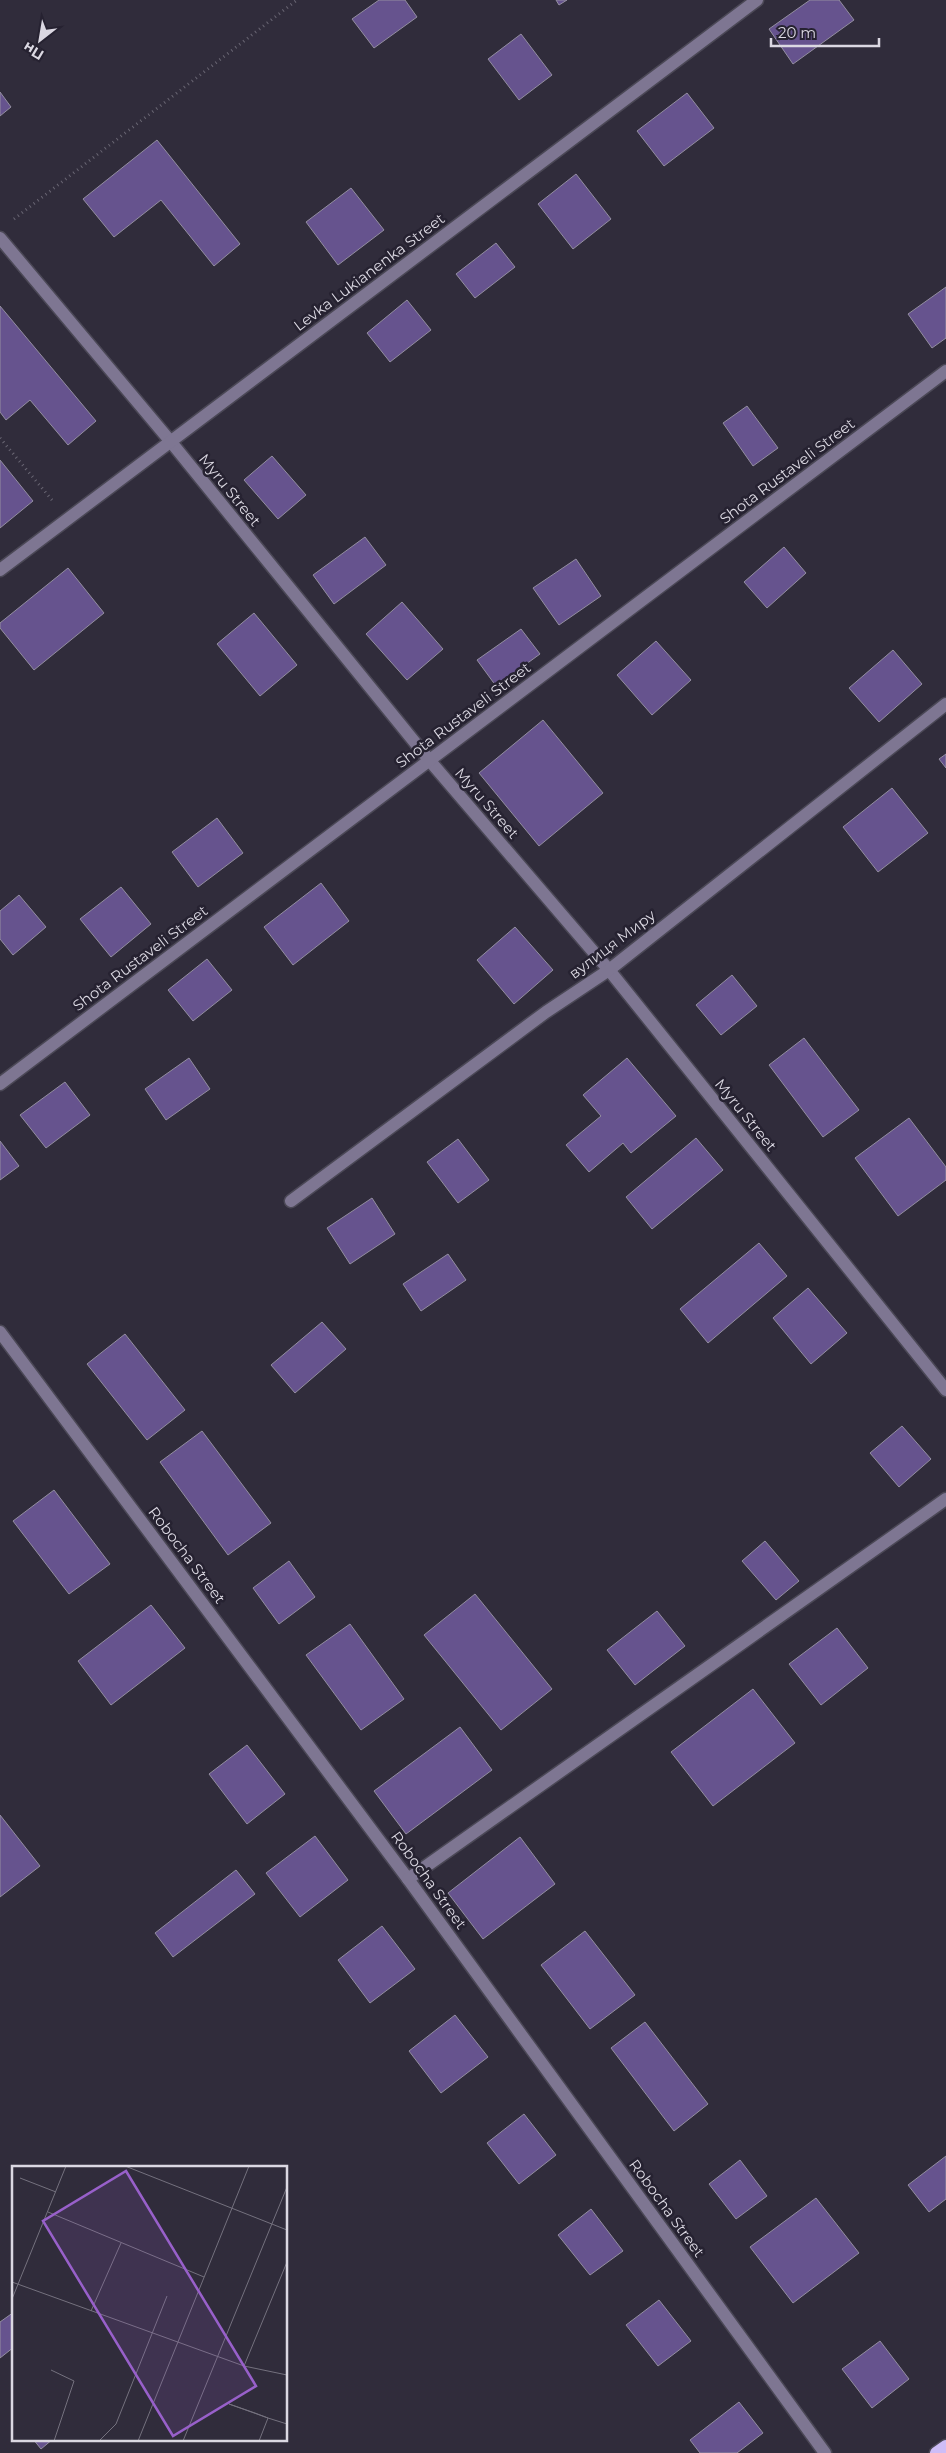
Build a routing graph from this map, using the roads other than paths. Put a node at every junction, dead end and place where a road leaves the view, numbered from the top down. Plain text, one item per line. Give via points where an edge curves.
1 (758, 0) edge
2 (0, 238) edge
3 (946, 371) edge
4 (171, 442) junction
5 (0, 570) edge
6 (946, 704) edge
7 (430, 761) junction
8 (609, 970) junction
9 (0, 1084) edge
10 (291, 1201) dead end
11 (0, 1332) edge
12 (946, 1390) edge
13 (946, 1499) edge
14 (408, 1879) junction
15 (946, 2446) edge
16 (825, 2453) edge
17 (936, 2453) edge

1 - 4 street, Levka Lukianenka Street
2 - 4 street, Myru Street
3 - 7 street, Shota Rustaveli Street
4 - 5 street, Levka Lukianenka Street
4 - 7 street, Myru Street
6 - 8 street, вулиця Миру
7 - 8 street, Myru Street
7 - 9 street, Shota Rustaveli Street
8 - 10 street, вулиця Миру via 546,1012
8 - 12 street, Myru Street
11 - 14 street, Robocha Street
13 - 14 street
14 - 16 street, Robocha Street
15 - 17 main road

